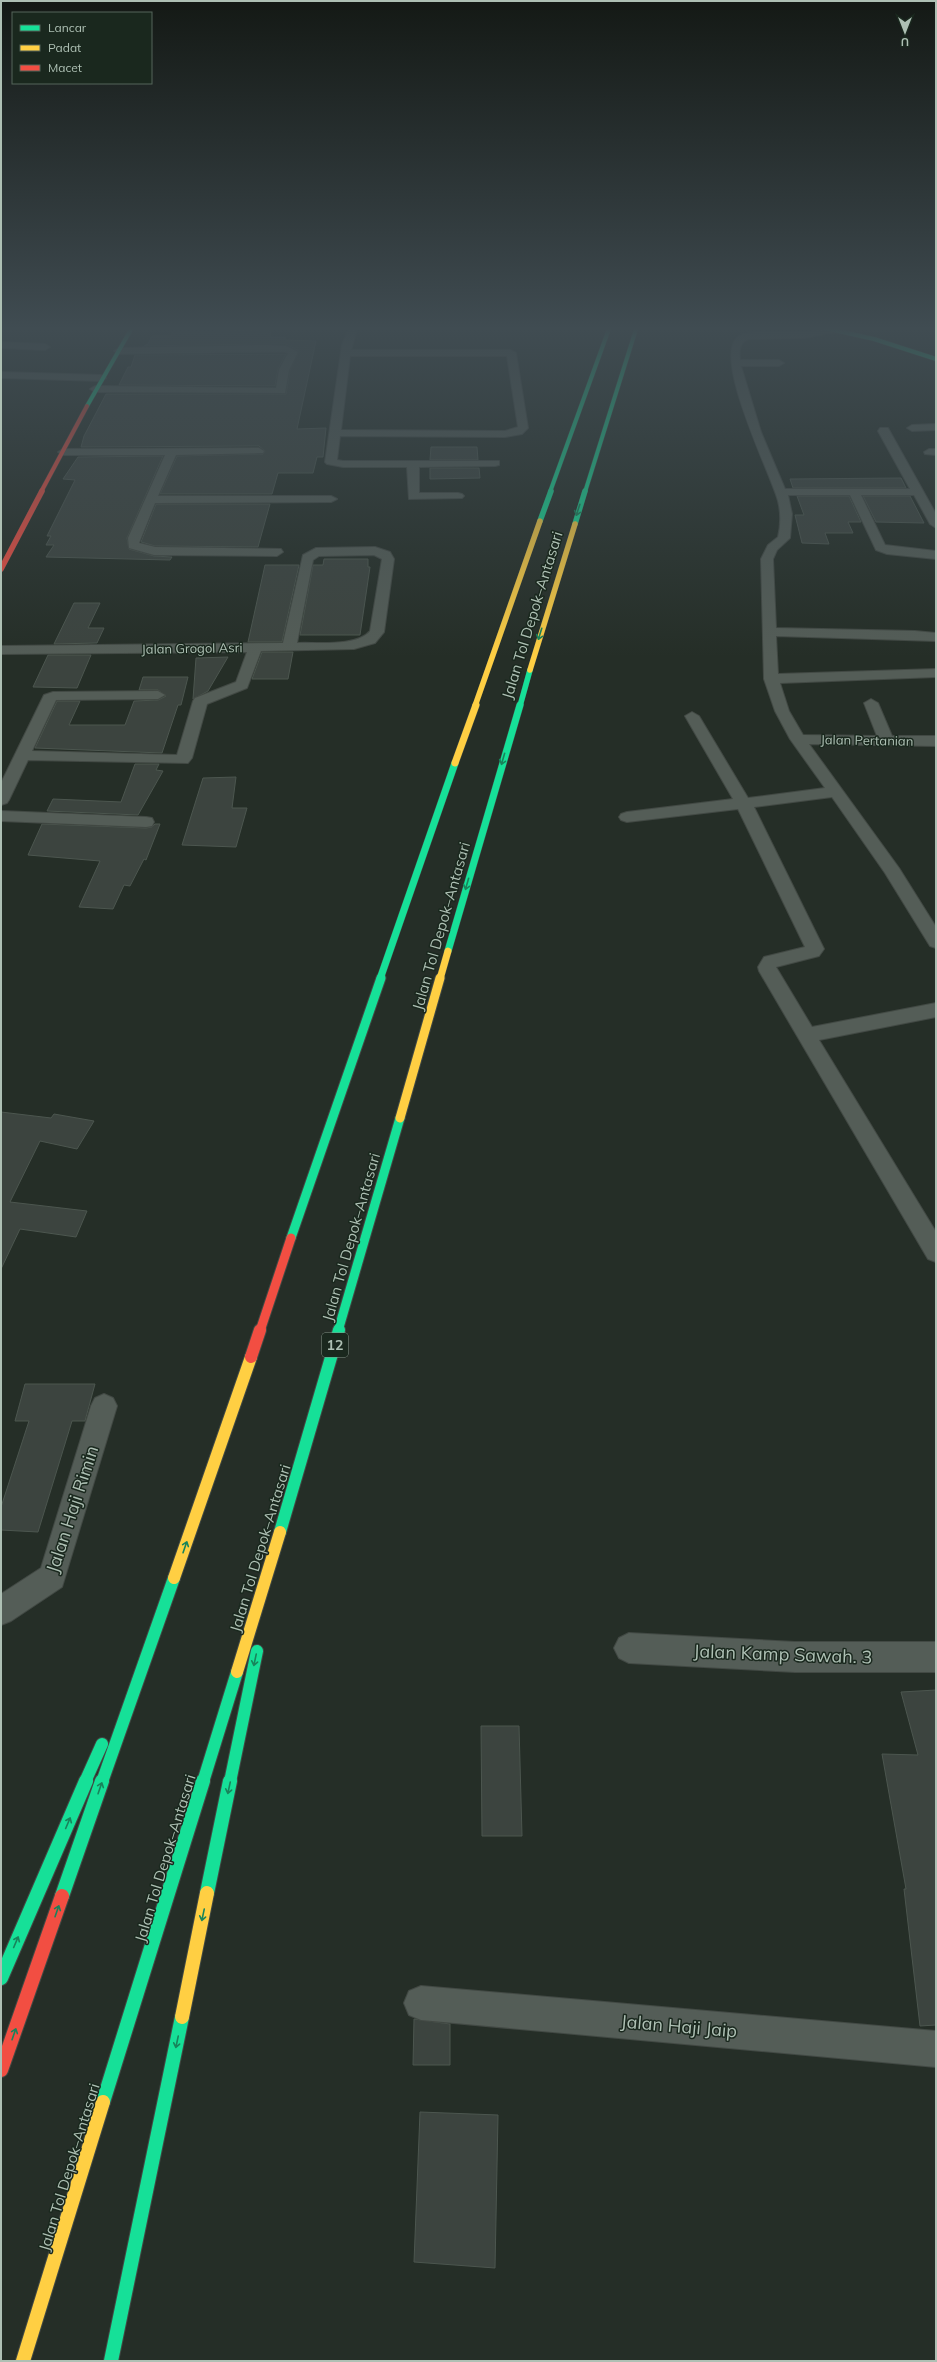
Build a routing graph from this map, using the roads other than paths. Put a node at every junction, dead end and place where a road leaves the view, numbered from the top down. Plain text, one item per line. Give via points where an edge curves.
1 (71, 436) edge
2 (335, 436) edge
3 (571, 436) edge
4 (603, 436) edge
5 (757, 436) edge
6 (886, 436) edge
7 (172, 451) junction
8 (259, 451) dead end
9 (63, 452) junction
10 (495, 463) dead end
11 (413, 464) junction
12 (780, 492) junction
13 (854, 492) junction
14 (918, 492) junction
15 (458, 496) dead end
16 (332, 499) dead end
17 (150, 500) junction
18 (936, 524) edge
19 (277, 552) dead end
20 (936, 555) edge
21 (1, 569) edge
22 (770, 632) junction
23 (936, 637) edge
24 (289, 647) junction
25 (254, 648) junction
26 (1, 650) edge
27 (936, 673) edge
28 (771, 679) junction
29 (158, 695) dead end
30 (871, 703) dead end
31 (692, 716) dead end
32 (798, 739) junction
33 (886, 740) junction
34 (936, 741) edge
35 (21, 755) junction
36 (836, 792) junction
37 (1, 800) edge
38 (743, 802) junction
39 (1, 816) edge
40 (627, 817) dead end
41 (146, 822) dead end
42 (936, 942) edge
43 (936, 1010) edge
44 (807, 1035) junction
45 (936, 1252) edge
46 (104, 1406) dead end
47 (282, 1526) junction
48 (180, 1562) junction
49 (1, 1611) edge
50 (263, 1620) dead end
51 (258, 1643) dead end
52 (630, 1648) dead end
53 (936, 1657) edge
54 (120, 1701) dead end
55 (105, 1737) dead end
56 (1, 1978) edge
57 (421, 2003) dead end
58 (936, 2049) edge
59 (1, 2070) edge
60 (23, 2361) edge
61 (111, 2361) edge

1 - 9 main road
2 - 11 street via 331,460 334,463
48 -> 3 main road, Jalan Tol Depok–Antasari via 483,681
4 -> 47 main road, Jalan Tol Depok–Antasari / 12 via 523,692
5 - 12 street
6 - 14 street
7 - 8 street
7 - 9 street
7 - 17 street
9 - 21 main road
10 - 11 street
11 - 15 street via 413,497
12 - 13 street
12 - 22 street via 786,518 786,533 769,552
13 - 14 street
13 - 20 street via 880,547
14 - 18 street
16 - 17 street
17 - 19 street via 134,538 133,545 141,549
22 - 23 street
22 - 28 street
24 - 24 street, Jalan Grogol Asri via 359,644 370,640 378,632 388,559 386,555 375,551 316,552 307,558
24 - 25 street, Jalan Grogol Asri
25 - 26 street, Jalan Grogol Asri
25 - 35 street via 242,685 200,701 182,760
27 - 28 street
28 - 32 street via 782,711
29 - 35 street via 53,696 49,698
30 - 33 street
31 - 38 street
32 - 33 street, Jalan Pertanian
32 - 36 street
33 - 34 street, Jalan Pertanian
35 - 37 street
36 - 38 street
36 - 42 street via 888,866
38 - 40 street
38 - 44 street via 814,946 812,952 771,961 767,967
39 - 41 street
43 - 44 street
44 - 45 street
46 - 49 street, Jalan Haji Rimin via 52,1577
47 - 50 main road
47 - 60 main road, Jalan Tol Depok–Antasari / 12
48 - 54 main road
59 -> 48 main road, Jalan Tol Depok–Antasari
51 -> 61 main road
52 - 53 street, Jalan Kamp Sawah. 3 via 794,1657
56 -> 55 main road
57 - 58 street, Jalan Haji Jaip

